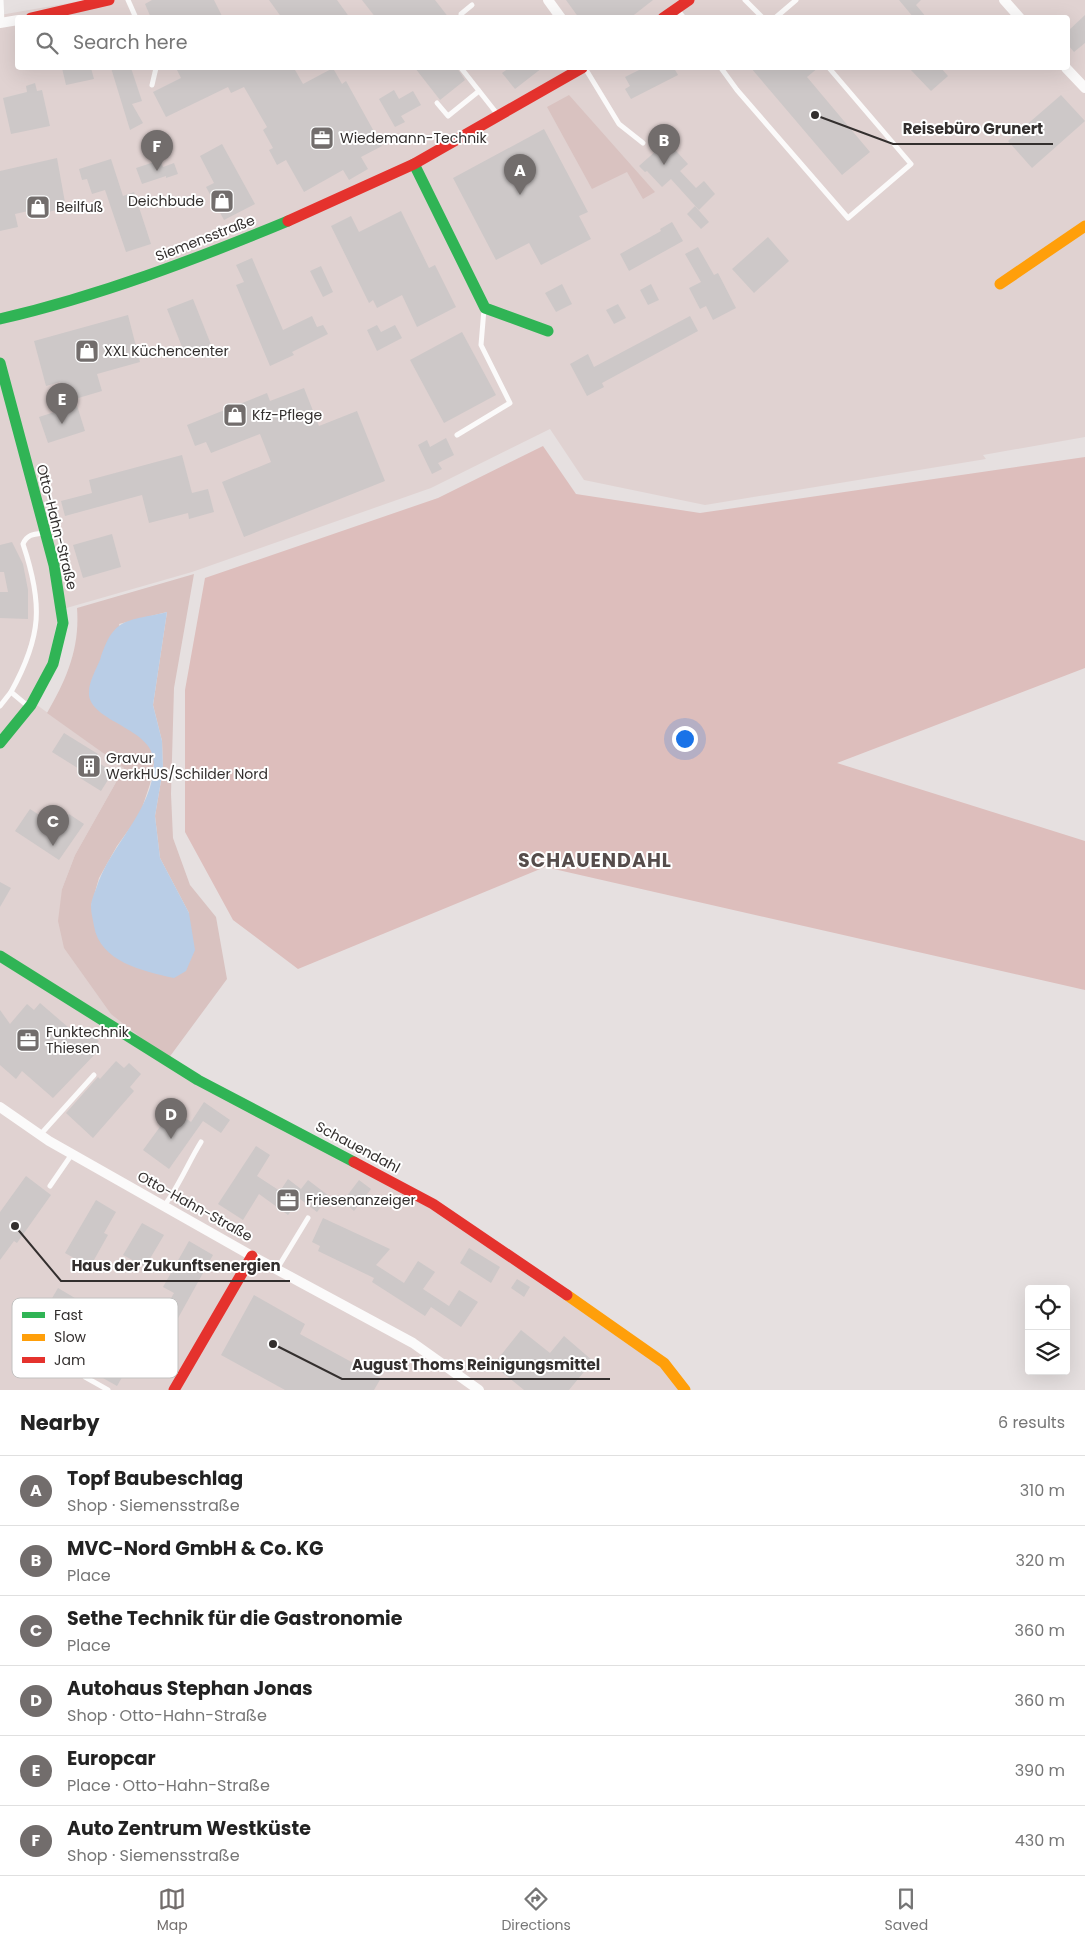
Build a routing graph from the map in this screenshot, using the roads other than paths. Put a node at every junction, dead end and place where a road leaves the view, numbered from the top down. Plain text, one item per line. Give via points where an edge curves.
1 (2, 0) edge
2 (109, 0) edge
3 (128, 0) edge
4 (548, 0) edge
5 (689, 0) edge
6 (744, 0) edge
7 (796, 0) edge
8 (1004, 0) edge
9 (472, 5) dead end
10 (680, 13) edge
11 (44, 15) edge
12 (135, 15) edge
13 (461, 15) edge
14 (559, 15) edge
15 (760, 15) edge
16 (778, 15) edge
17 (1017, 15) edge
18 (15, 21) edge
19 (1, 23) edge
20 (156, 70) edge
21 (463, 70) edge
22 (580, 70) edge
23 (585, 70) edge
24 (722, 70) edge
25 (831, 70) edge
26 (1068, 70) edge
27 (152, 85) dead end
28 (1085, 88) edge
29 (479, 91) junction
30 (437, 103) dead end
31 (498, 116) junction
32 (643, 143) dead end
33 (414, 164) junction
34 (1085, 226) edge
35 (1000, 284) dead end
36 (484, 308) junction
37 (0, 320) edge
38 (548, 331) dead end
39 (0, 363) edge
40 (457, 435) dead end
41 (44, 533) junction
42 (11, 692) junction
43 (0, 706) edge
44 (29, 708) junction
45 (0, 743) edge
46 (0, 956) edge
47 (94, 1075) dead end
48 (0, 1107) edge
49 (40, 1135) junction
50 (201, 1142) dead end
51 (72, 1154) junction
52 (50, 1186) dead end
53 (164, 1206) junction
54 (308, 1218) dead end
55 (252, 1256) junction
56 (277, 1270) junction
57 (87, 1378) edge
58 (108, 1390) edge
59 (174, 1390) edge
60 (479, 1390) edge
61 (685, 1390) edge

1 - 19 lane
2 - 11 street
3 - 12 lane
4 - 14 street
5 - 10 street
6 - 15 lane
7 - 16 lane
8 - 17 street
9 - 13 lane
18 - 19 street
20 - 27 lane
21 - 29 lane
22 - 31 street, Siemensstraße
23 - 32 lane via 619,124
24 - 25 lane via 848,218 911,164
26 - 28 street
29 - 30 lane via 448,116
29 - 31 lane
31 - 33 street, Siemensstraße
33 - 36 street
33 - 37 street, Siemensstraße via 328,205 195,260 64,304
34 - 35 street
36 - 38 street
36 - 40 lane via 480,344 510,403
39 - 41 street, Otto-Hahn-Straße
41 - 42 lane via 32,534 23,544 34,580 38,611 36,636
41 - 44 street, Otto-Hahn-Straße via 54,565 63,623 53,664
42 - 43 lane
42 - 44 lane
44 - 45 street, Otto-Hahn-Straße
46 - 61 street, Schauendahl via 198,1080 433,1204 631,1338 664,1363
47 - 49 lane
48 - 49 street, Otto-Hahn-Straße
49 - 51 street, Otto-Hahn-Straße
50 - 53 lane via 182,1172 178,1187
51 - 52 lane
51 - 53 street, Otto-Hahn-Straße
53 - 55 street, Otto-Hahn-Straße
54 - 56 lane
55 - 56 street, Otto-Hahn-Straße
55 - 59 street
56 - 60 street, Otto-Hahn-Straße via 413,1343
57 - 58 lane

